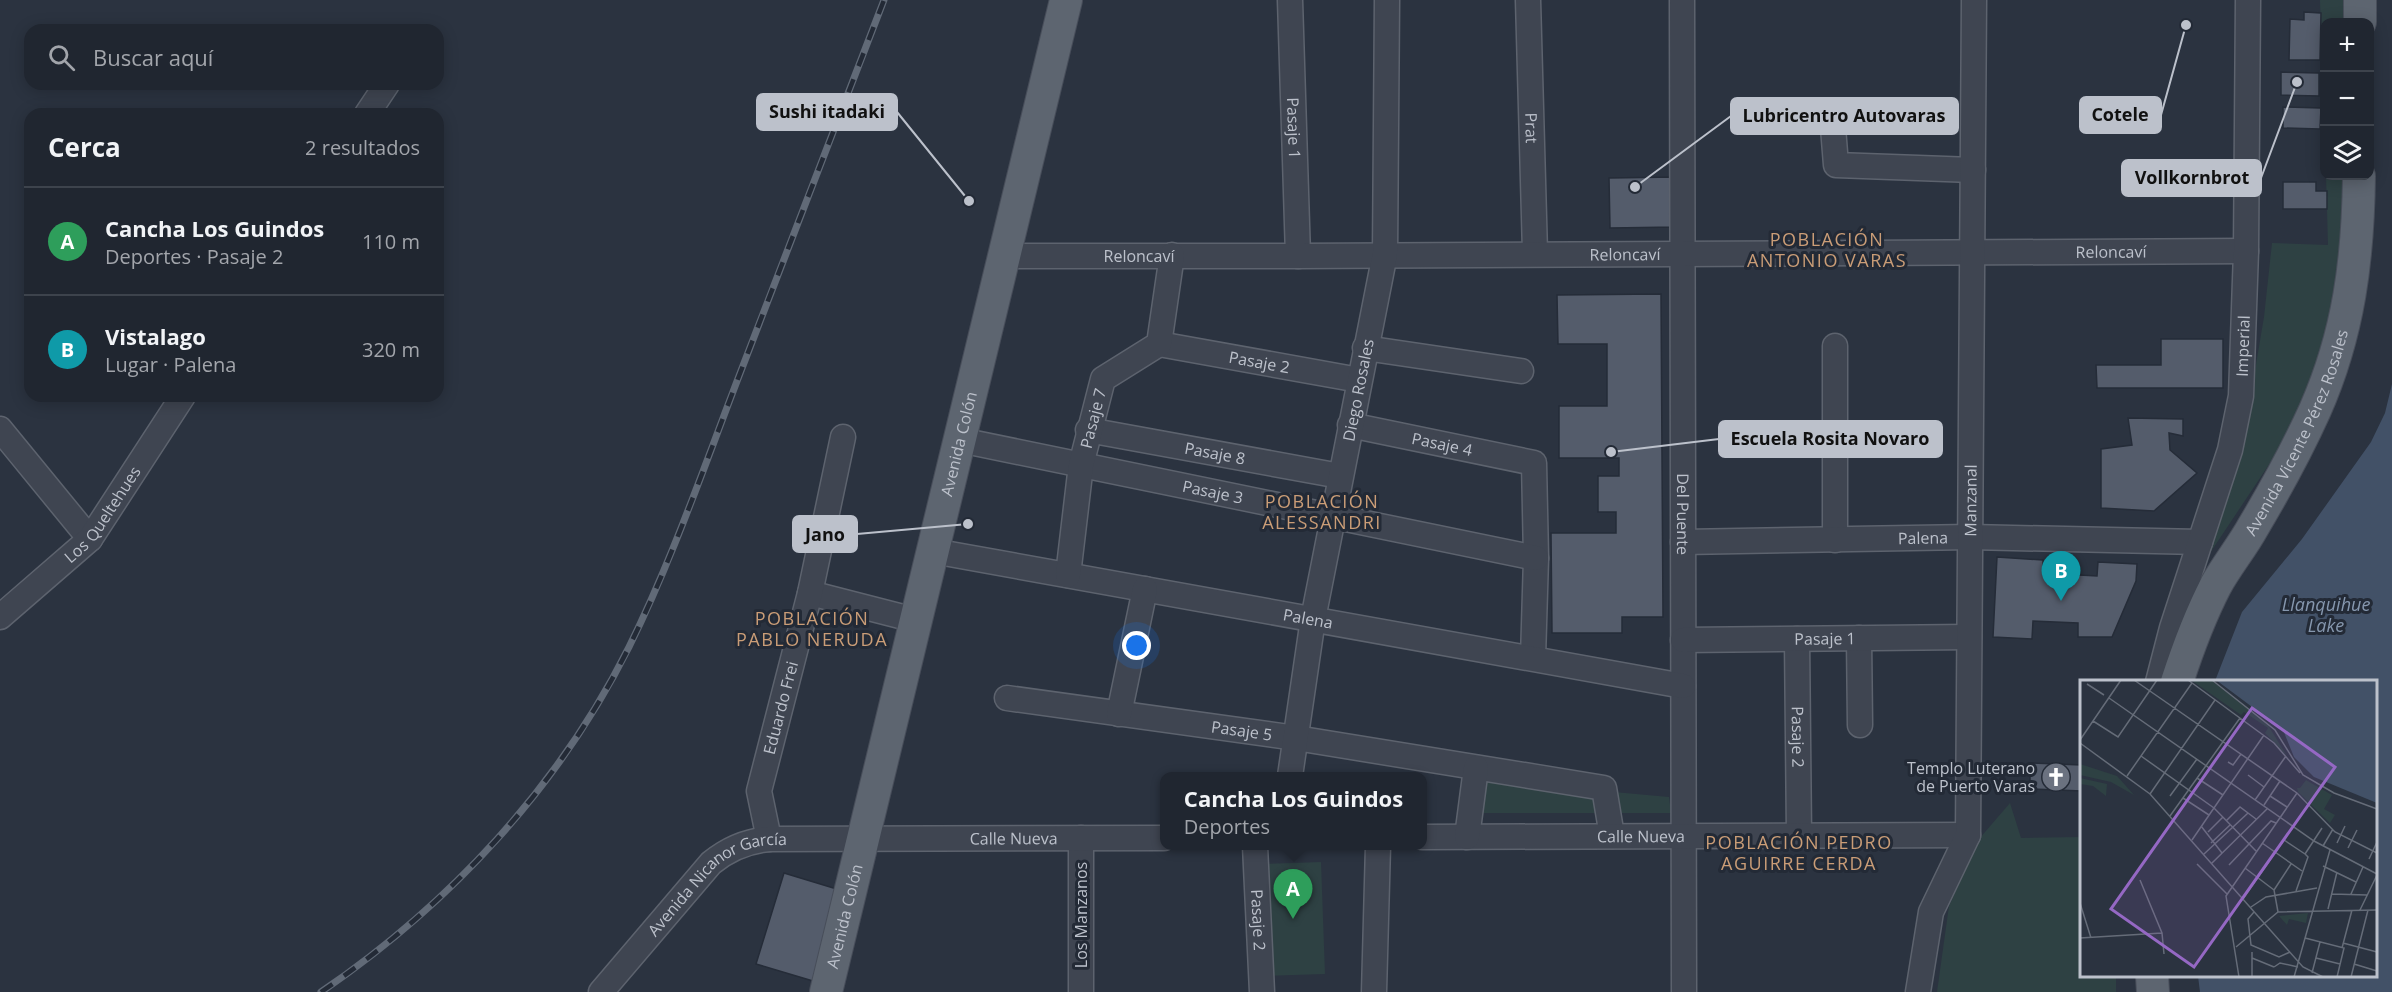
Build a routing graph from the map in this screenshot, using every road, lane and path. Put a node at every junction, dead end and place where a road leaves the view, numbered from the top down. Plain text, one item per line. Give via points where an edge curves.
1 (1066, 0) edge
2 (1290, 0) edge
3 (1387, 0) edge
4 (1528, 0) edge
5 (1682, 0) edge
6 (1974, 0) edge
7 (2248, 0) edge
8 (2360, 0) edge
9 (2360, 18) edge
10 (383, 90) edge
11 (371, 108) edge
12 (1832, 115) dead end
13 (1972, 170) junction
14 (2359, 180) edge
15 (2246, 250) junction
16 (1972, 252) junction
17 (1682, 253) junction
18 (1385, 254) junction
19 (1535, 254) junction
20 (1172, 255) junction
21 (1004, 256) junction
22 (1298, 256) junction
23 (1159, 344) junction
24 (1835, 346) dead end
25 (1365, 348) junction
26 (1521, 371) dead end
27 (1359, 380) junction
28 (179, 402) edge
29 (1350, 425) junction
30 (0, 429) edge
31 (1088, 430) junction
32 (843, 437) dead end
33 (960, 440) junction
34 (1081, 465) junction
35 (1340, 476) junction
36 (1332, 517) junction
37 (1970, 537) junction
38 (90, 538) junction
39 (1835, 540) junction
40 (1683, 542) junction
41 (2200, 542) junction
42 (933, 551) junction
43 (1536, 558) junction
44 (1068, 575) junction
45 (1145, 589) junction
46 (810, 593) junction
47 (0, 617) edge
48 (1313, 619) junction
49 (915, 620) junction
50 (1969, 637) junction
51 (1859, 638) junction
52 (1797, 639) junction
53 (1683, 640) junction
54 (1533, 658) junction
55 (2173, 679) edge
56 (1683, 686) junction
57 (1007, 698) dead end
58 (1119, 714) junction
59 (1860, 725) dead end
60 (1296, 738) junction
61 (1476, 768) junction
62 (1291, 772) edge
63 (1968, 835) junction
64 (1612, 836) junction
65 (1684, 836) junction
66 (1799, 836) junction
67 (1160, 837) edge
68 (1427, 837) edge
69 (1467, 837) junction
70 (1081, 838) junction
71 (769, 839) junction
72 (863, 839) junction
73 (1255, 850) edge
74 (1378, 850) edge
75 (2152, 977) edge
76 (600, 992) edge
77 (826, 992) edge
78 (1081, 992) edge
79 (1262, 992) edge
80 (1374, 992) edge
81 (1684, 992) edge
82 (1918, 992) edge
83 (2153, 992) edge

1 - 21 main road, Avenida Colón
2 - 22 street, Pasaje 1
3 - 18 street, Diego Rosales
4 - 19 street, Prat
5 - 17 street, Del Puente
6 - 13 street, Manzanal
7 - 15 street, Imperial
8 - 9 main road
10 - 11 street
12 - 13 street via 1836,165
13 - 16 street, Manzanal
14 - 55 main road, Avenida Vicente Pérez Rosales via 2353,285 2328,378 2253,529 2207,603
15 - 16 street, Reloncaví
15 - 41 street, Imperial via 2238,414
16 - 17 street, Reloncaví
16 - 37 street, Manzanal
17 - 19 street, Reloncaví
17 - 40 street, Del Puente
18 - 19 street, Reloncaví
18 - 22 street, Reloncaví
18 - 25 street, Diego Rosales
20 - 21 street, Reloncaví
20 - 22 street, Reloncaví
20 - 23 street
21 - 33 main road, Avenida Colón
23 - 27 street, Pasaje 2
23 - 31 street, Pasaje 7 via 1103,379
24 - 39 street
25 - 26 street
25 - 27 street, Diego Rosales
27 - 29 street, Diego Rosales
28 - 38 street, Los Queltehues
29 - 35 street, Diego Rosales
29 - 43 street, Pasaje 4 via 1534,463
30 - 38 street
31 - 34 street, Pasaje 7
31 - 35 street, Pasaje 8
32 - 46 street, Eduardo Frei
33 - 34 street, Pasaje 3
33 - 42 main road, Avenida Colón
34 - 36 street, Pasaje 3
34 - 44 street, Pasaje 7
35 - 36 street, Diego Rosales
36 - 43 street, Pasaje 3
36 - 48 street, Diego Rosales
37 - 39 street, Palena
37 - 41 street, Palena
37 - 50 street, Manzanal
38 - 47 street, Los Queltehues
39 - 40 street, Palena
40 - 53 street, Del Puente
41 - 55 street, Imperial via 2172,628
42 - 44 street, Palena
42 - 49 main road, Avenida Colón
43 - 54 street
44 - 45 street, Palena
45 - 48 street, Palena
45 - 58 street
46 - 49 street
46 - 71 street, Eduardo Frei via 759,791
48 - 54 street, Palena
48 - 60 street, Diego Rosales
49 - 72 main road, Avenida Colón
50 - 51 street, Pasaje 1
50 - 63 street, Manzanal
51 - 52 street, Pasaje 1
51 - 59 street
52 - 53 street, Pasaje 1
52 - 66 street, Pasaje 2
53 - 56 street, Del Puente
54 - 56 street, Palena
56 - 65 street, Del Puente
57 - 58 street, Pasaje 5
58 - 60 street, Pasaje 5
60 - 61 street, Pasaje 5
60 - 62 street, Diego Rosales
61 - 64 street, Pasaje 5 via 1604,788
61 - 69 street
63 - 66 street, Calle Nueva
63 - 82 street, Manzanal via 1931,912
64 - 65 street, Calle Nueva
64 - 69 street, Calle Nueva
65 - 66 street, Calle Nueva
65 - 81 street, Del Puente
67 - 70 street, Calle Nueva
68 - 69 street, Calle Nueva
70 - 72 street, Calle Nueva
70 - 78 street, Los Manzanos
71 - 72 street, Avenida Nicanor García
71 - 76 street, Avenida Nicanor García via 737,846 711,863
72 - 77 main road, Avenida Colón
73 - 79 street, Pasaje 2
74 - 80 street
75 - 83 main road

